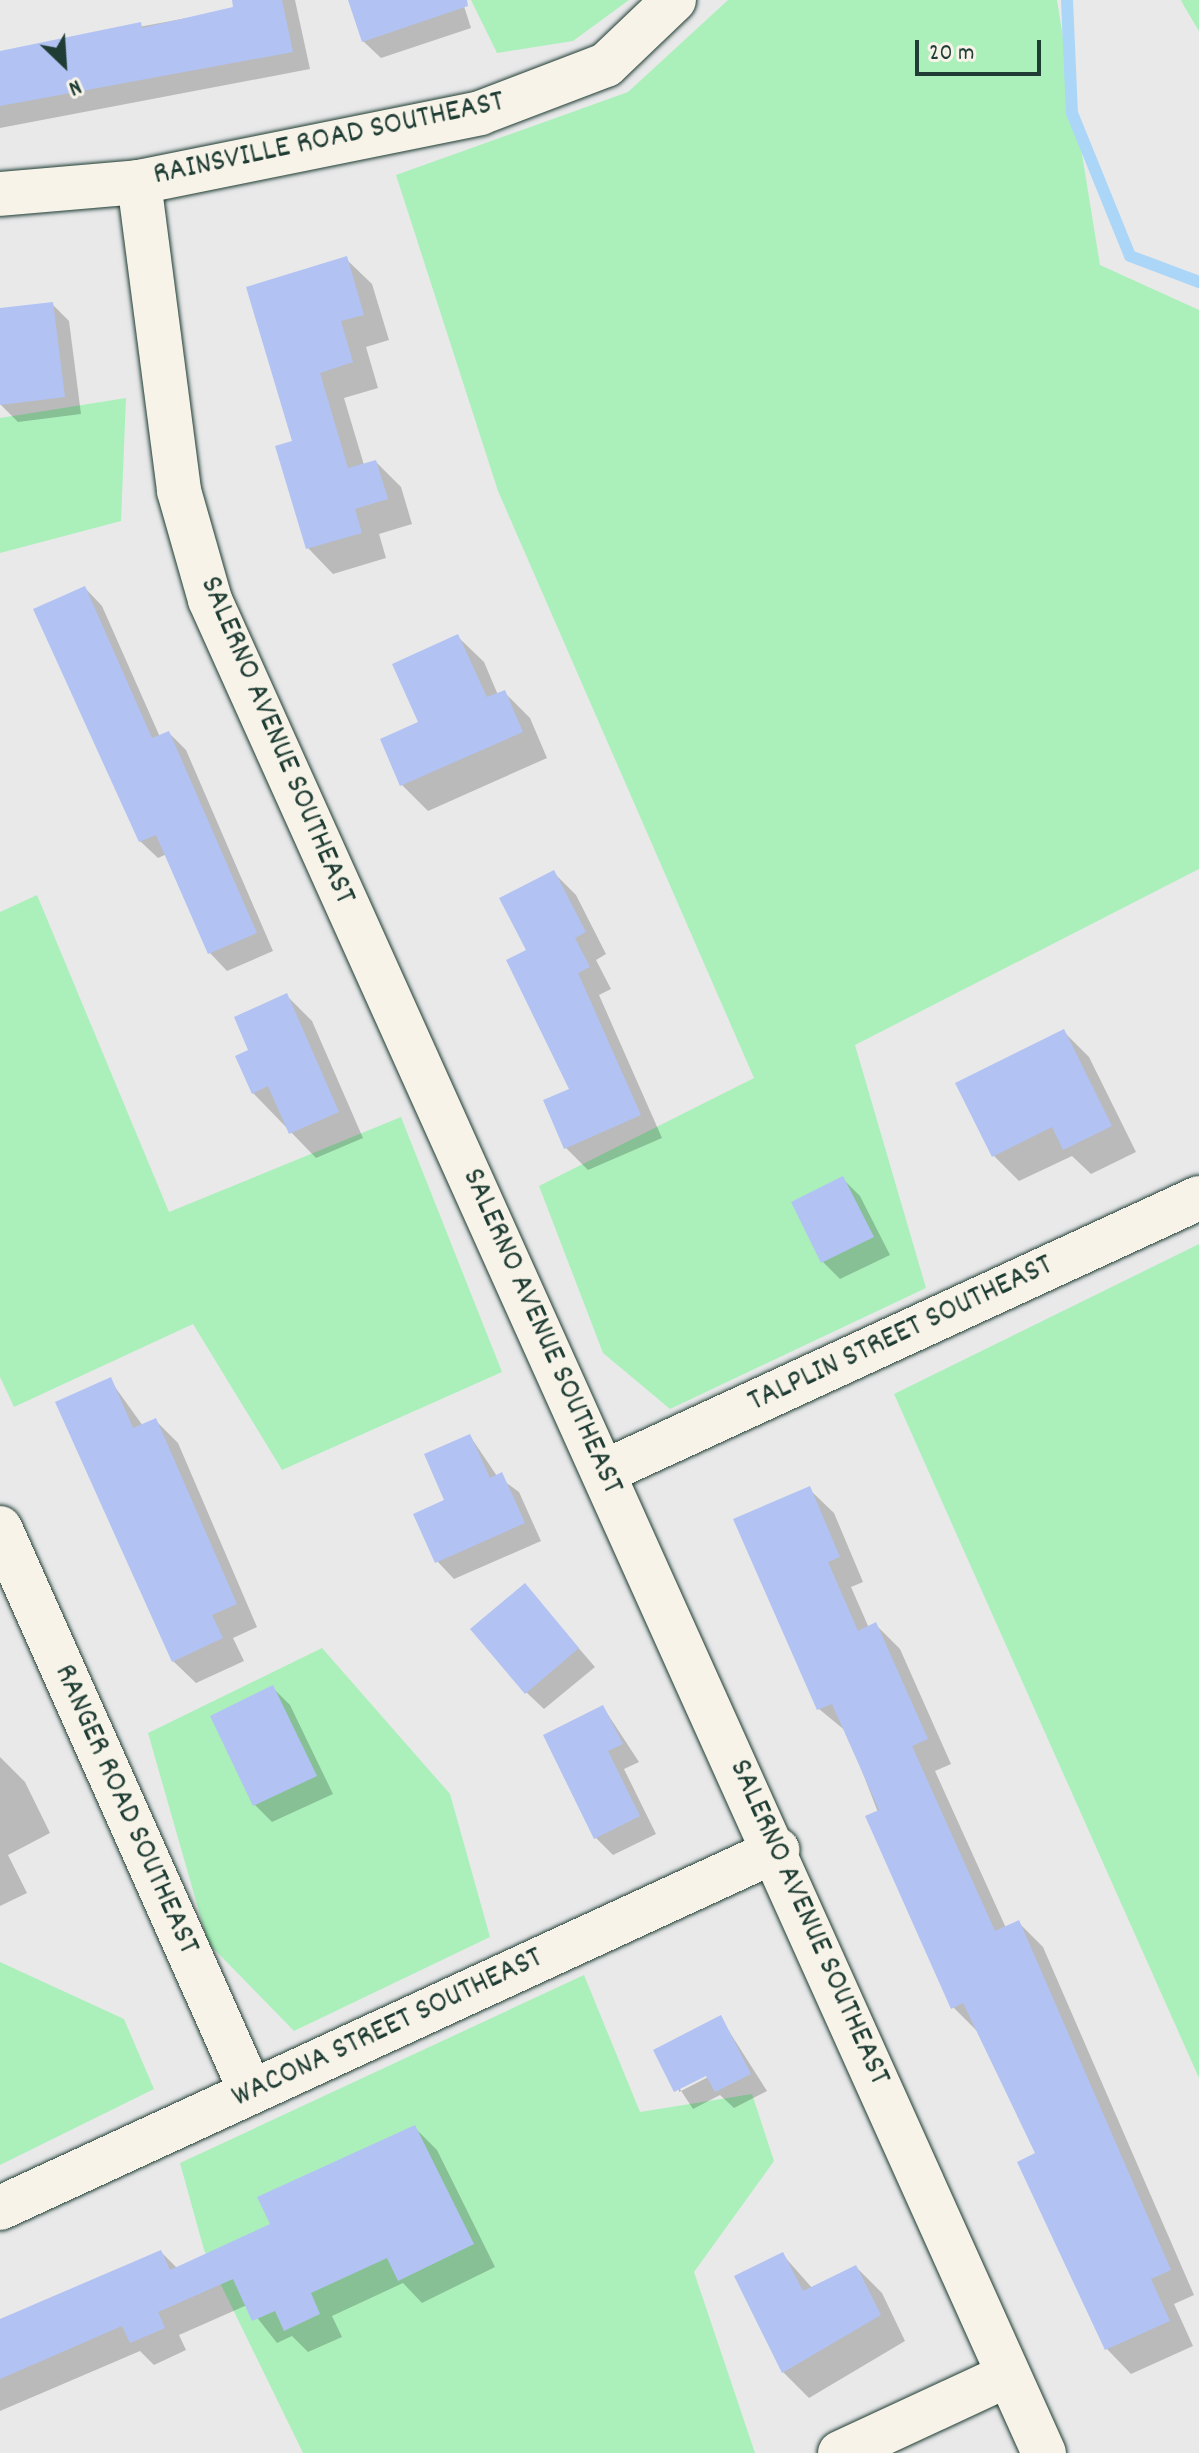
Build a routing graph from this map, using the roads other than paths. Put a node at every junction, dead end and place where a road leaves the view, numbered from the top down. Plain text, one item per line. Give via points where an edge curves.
1 (674, 0) edge
2 (139, 182) junction
3 (0, 194) edge
4 (1199, 1198) edge
5 (604, 1472) junction
6 (0, 1528) edge
7 (777, 1850) junction
8 (251, 2092) junction
9 (0, 2208) edge
10 (1008, 2375) junction
11 (840, 2453) edge
12 (1044, 2453) edge

1 - 2 street, RAINSVILLE ROAD SOUTHEAST via 606,65 480,113
2 - 3 street, RAINSVILLE ROAD SOUTHEAST
2 - 5 street, SALERNO AVENUE SOUTHEAST via 179,491 210,600
4 - 5 street, TALPLIN STREET SOUTHEAST
5 - 7 street, SALERNO AVENUE SOUTHEAST
6 - 8 street, RANGER ROAD SOUTHEAST
7 - 8 street, WACONA STREET SOUTHEAST
7 - 10 street, SALERNO AVENUE SOUTHEAST
8 - 9 street, WACONA STREET SOUTHEAST
10 - 11 street
10 - 12 street, SALERNO AVENUE SOUTHEAST

